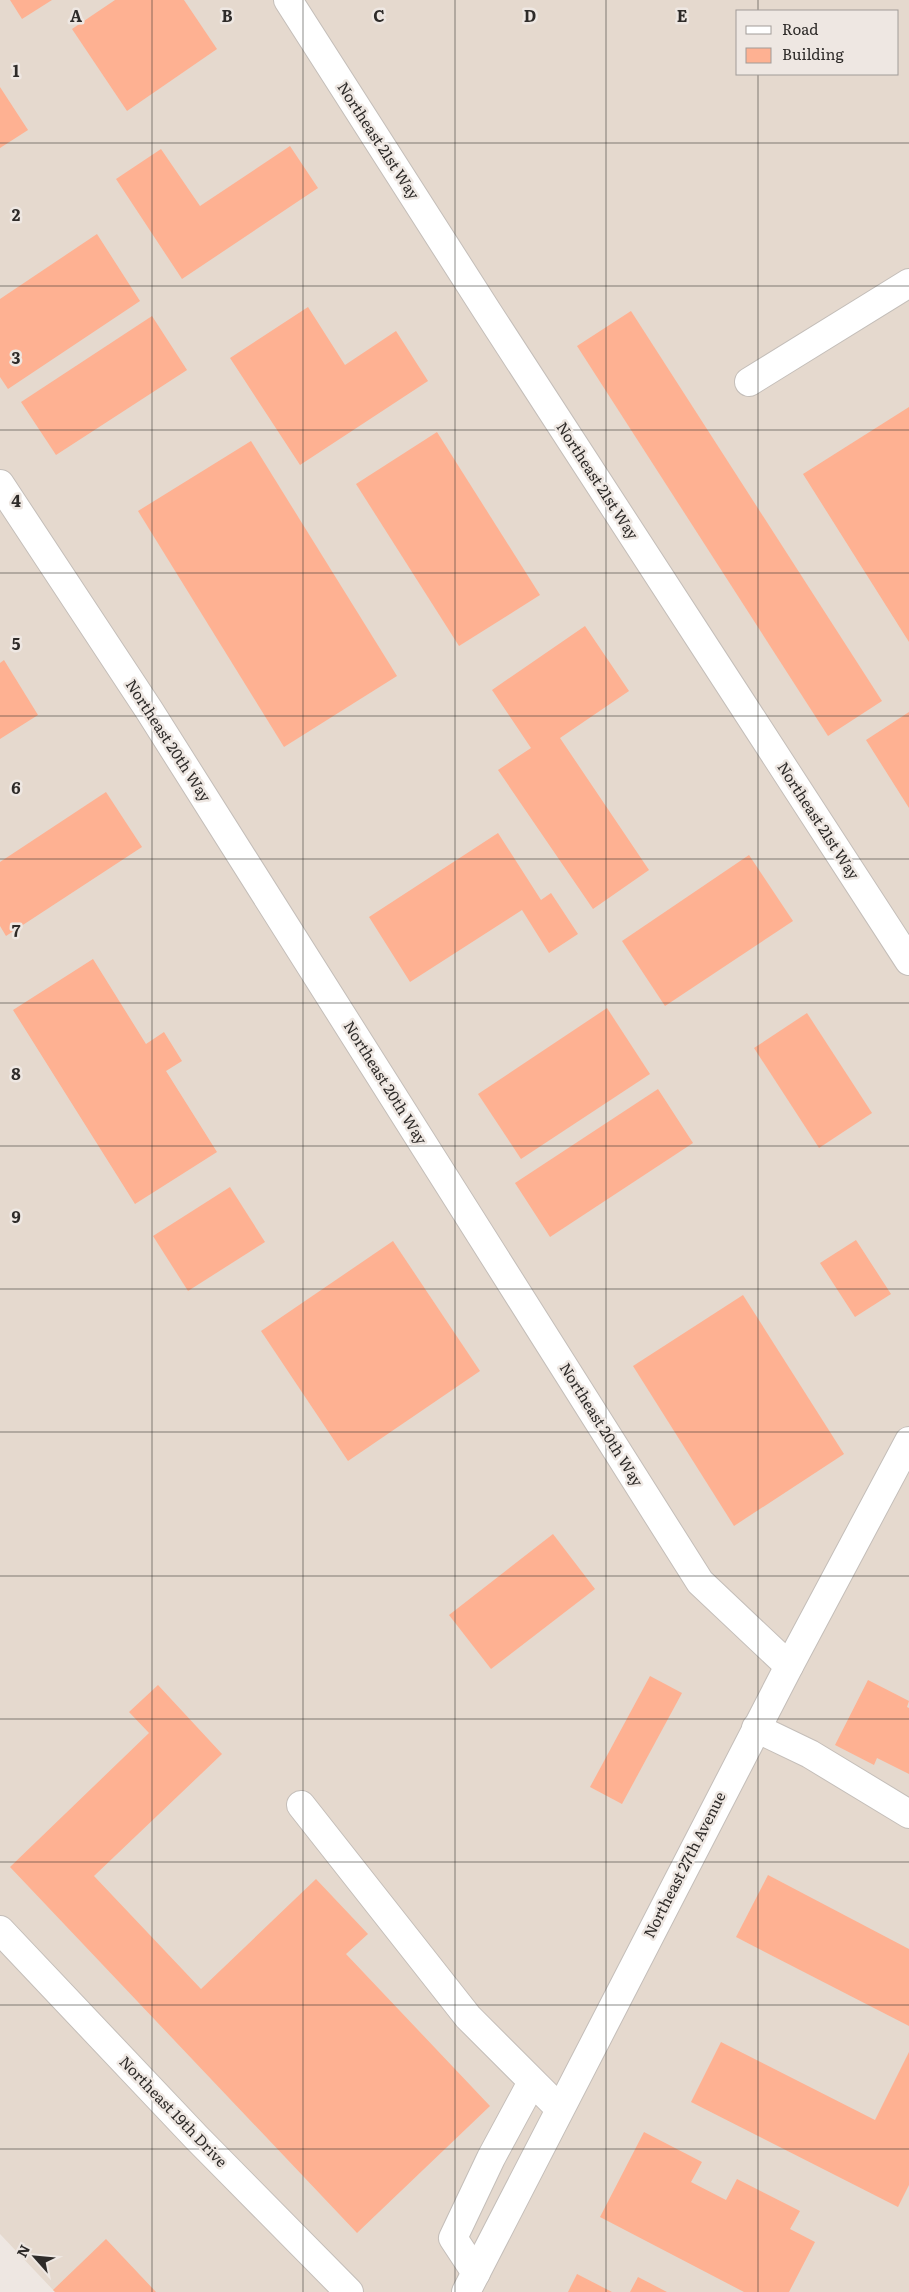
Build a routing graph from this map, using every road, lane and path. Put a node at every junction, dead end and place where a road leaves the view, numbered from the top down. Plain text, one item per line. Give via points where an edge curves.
1 (288, 0) edge
2 (909, 283) edge
3 (749, 382) dead end
4 (0, 484) edge
5 (909, 961) edge
6 (909, 1441) edge
7 (788, 1666) junction
8 (756, 1728) junction
9 (301, 1805) dead end
10 (909, 1814) edge
11 (0, 1930) edge
12 (532, 2082) junction
13 (559, 2108) junction
14 (471, 2282) edge
15 (349, 2292) edge

1 - 5 street, Northeast 21st Way
2 - 3 street
4 - 7 street, Northeast 20th Way via 149,710 700,1582
6 - 7 street, Northeast 27th Avenue
7 - 8 street, Northeast 27th Avenue
8 - 10 street via 810,1754
8 - 13 street, Northeast 27th Avenue
9 - 12 street via 468,2017
11 - 15 street, Northeast 19th Drive
12 - 13 street
12 - 14 street via 453,2238
13 - 14 street, Northeast 27th Avenue

